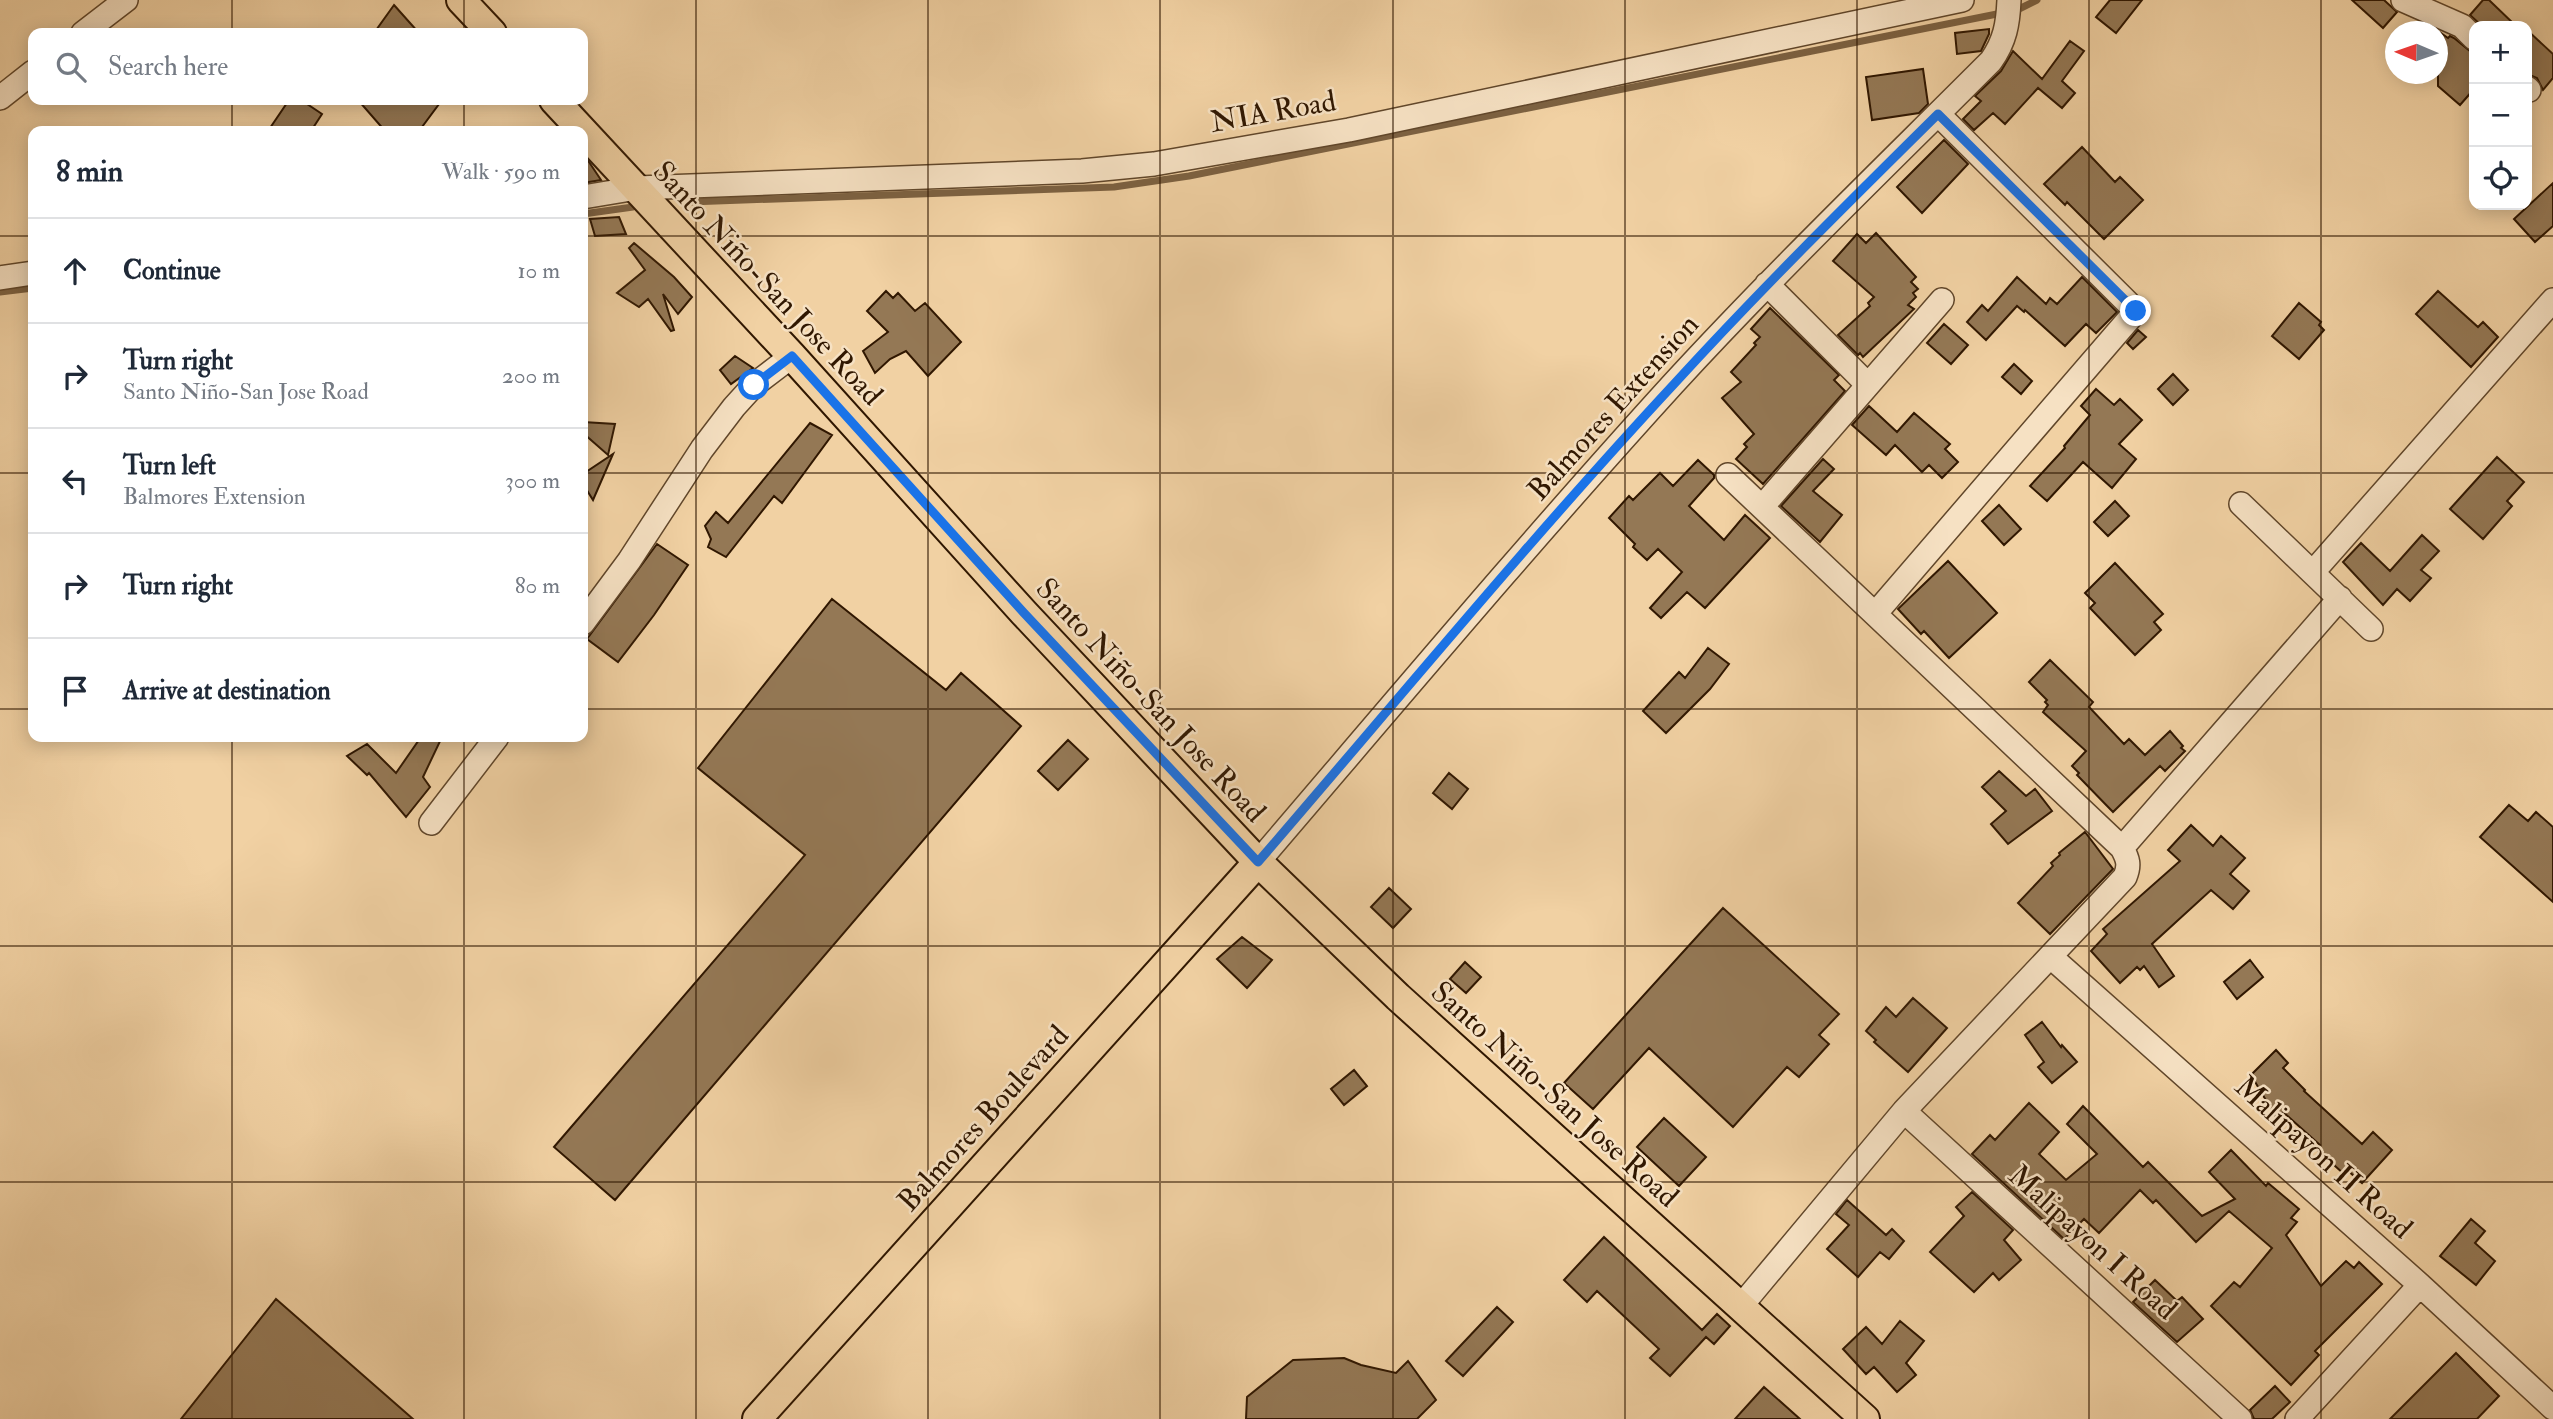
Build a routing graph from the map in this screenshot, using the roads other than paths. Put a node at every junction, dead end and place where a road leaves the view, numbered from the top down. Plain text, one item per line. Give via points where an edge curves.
1 (126, 0) edge
2 (461, 0) edge
3 (1962, 0) edge
4 (2009, 0) edge
5 (2403, 0) edge
6 (90, 28) edge
7 (487, 28) edge
8 (2469, 33) edge
9 (28, 76) edge
10 (0, 98) edge
11 (559, 105) edge
12 (1938, 114) junction
13 (579, 126) edge
14 (588, 136) edge
15 (637, 188) junction
16 (588, 196) edge
17 (28, 275) edge
18 (0, 278) edge
19 (1768, 285) junction
20 (1942, 300) dead end
21 (2553, 300) edge
22 (792, 356) junction
23 (1868, 385) junction
24 (1728, 475) dead end
25 (2241, 504) dead end
26 (1762, 507) junction
27 (2313, 572) junction
28 (2340, 598) junction
29 (1875, 614) junction
30 (588, 616) edge
31 (2371, 629) dead end
32 (493, 742) edge
33 (431, 823) dead end
34 (2122, 848) junction
35 (1258, 862) junction
36 (2051, 957) junction
37 (1903, 1111) junction
38 (2420, 1285) junction
39 (1741, 1306) junction
40 (2553, 1408) edge
41 (757, 1419) edge
42 (1865, 1419) edge
43 (2240, 1419) edge
44 (2297, 1419) edge

1 - 6 street
2 - 7 main road
3 - 15 street, NIA Road via 1349,130 1154,164 1082,172
4 - 12 street, Balmores Extension via 2007,33 2000,48
5 - 8 street
9 - 10 street
11 - 13 main road, Santo Niño-San Jose Road
12 - 19 street, Balmores Extension
12 - 29 street via 2136,311
14 - 15 main road, Santo Niño-San Jose Road
15 - 16 street, NIA Road
15 - 22 main road, Santo Niño-San Jose Road
17 - 18 street
19 - 23 street
19 - 35 street, Balmores Extension via 1574,494
20 - 23 street
21 - 27 street
22 - 30 street via 734,407
22 - 35 main road, Santo Niño-San Jose Road
23 - 26 street
24 - 26 street
25 - 27 street
26 - 29 street
27 - 28 street
28 - 31 street
28 - 34 street
29 - 34 street
32 - 33 street
34 - 36 street via 2129,868 2125,877
35 - 39 main road, Santo Niño-San Jose Road via 1398,997
35 - 41 main road, Balmores Boulevard
36 - 37 street
36 - 38 street, Malipayon II Road
37 - 39 street
37 - 43 street, Malipayon I Road
38 - 40 street, Malipayon II Road
38 - 44 street
39 - 42 main road, Santo Niño-San Jose Road

